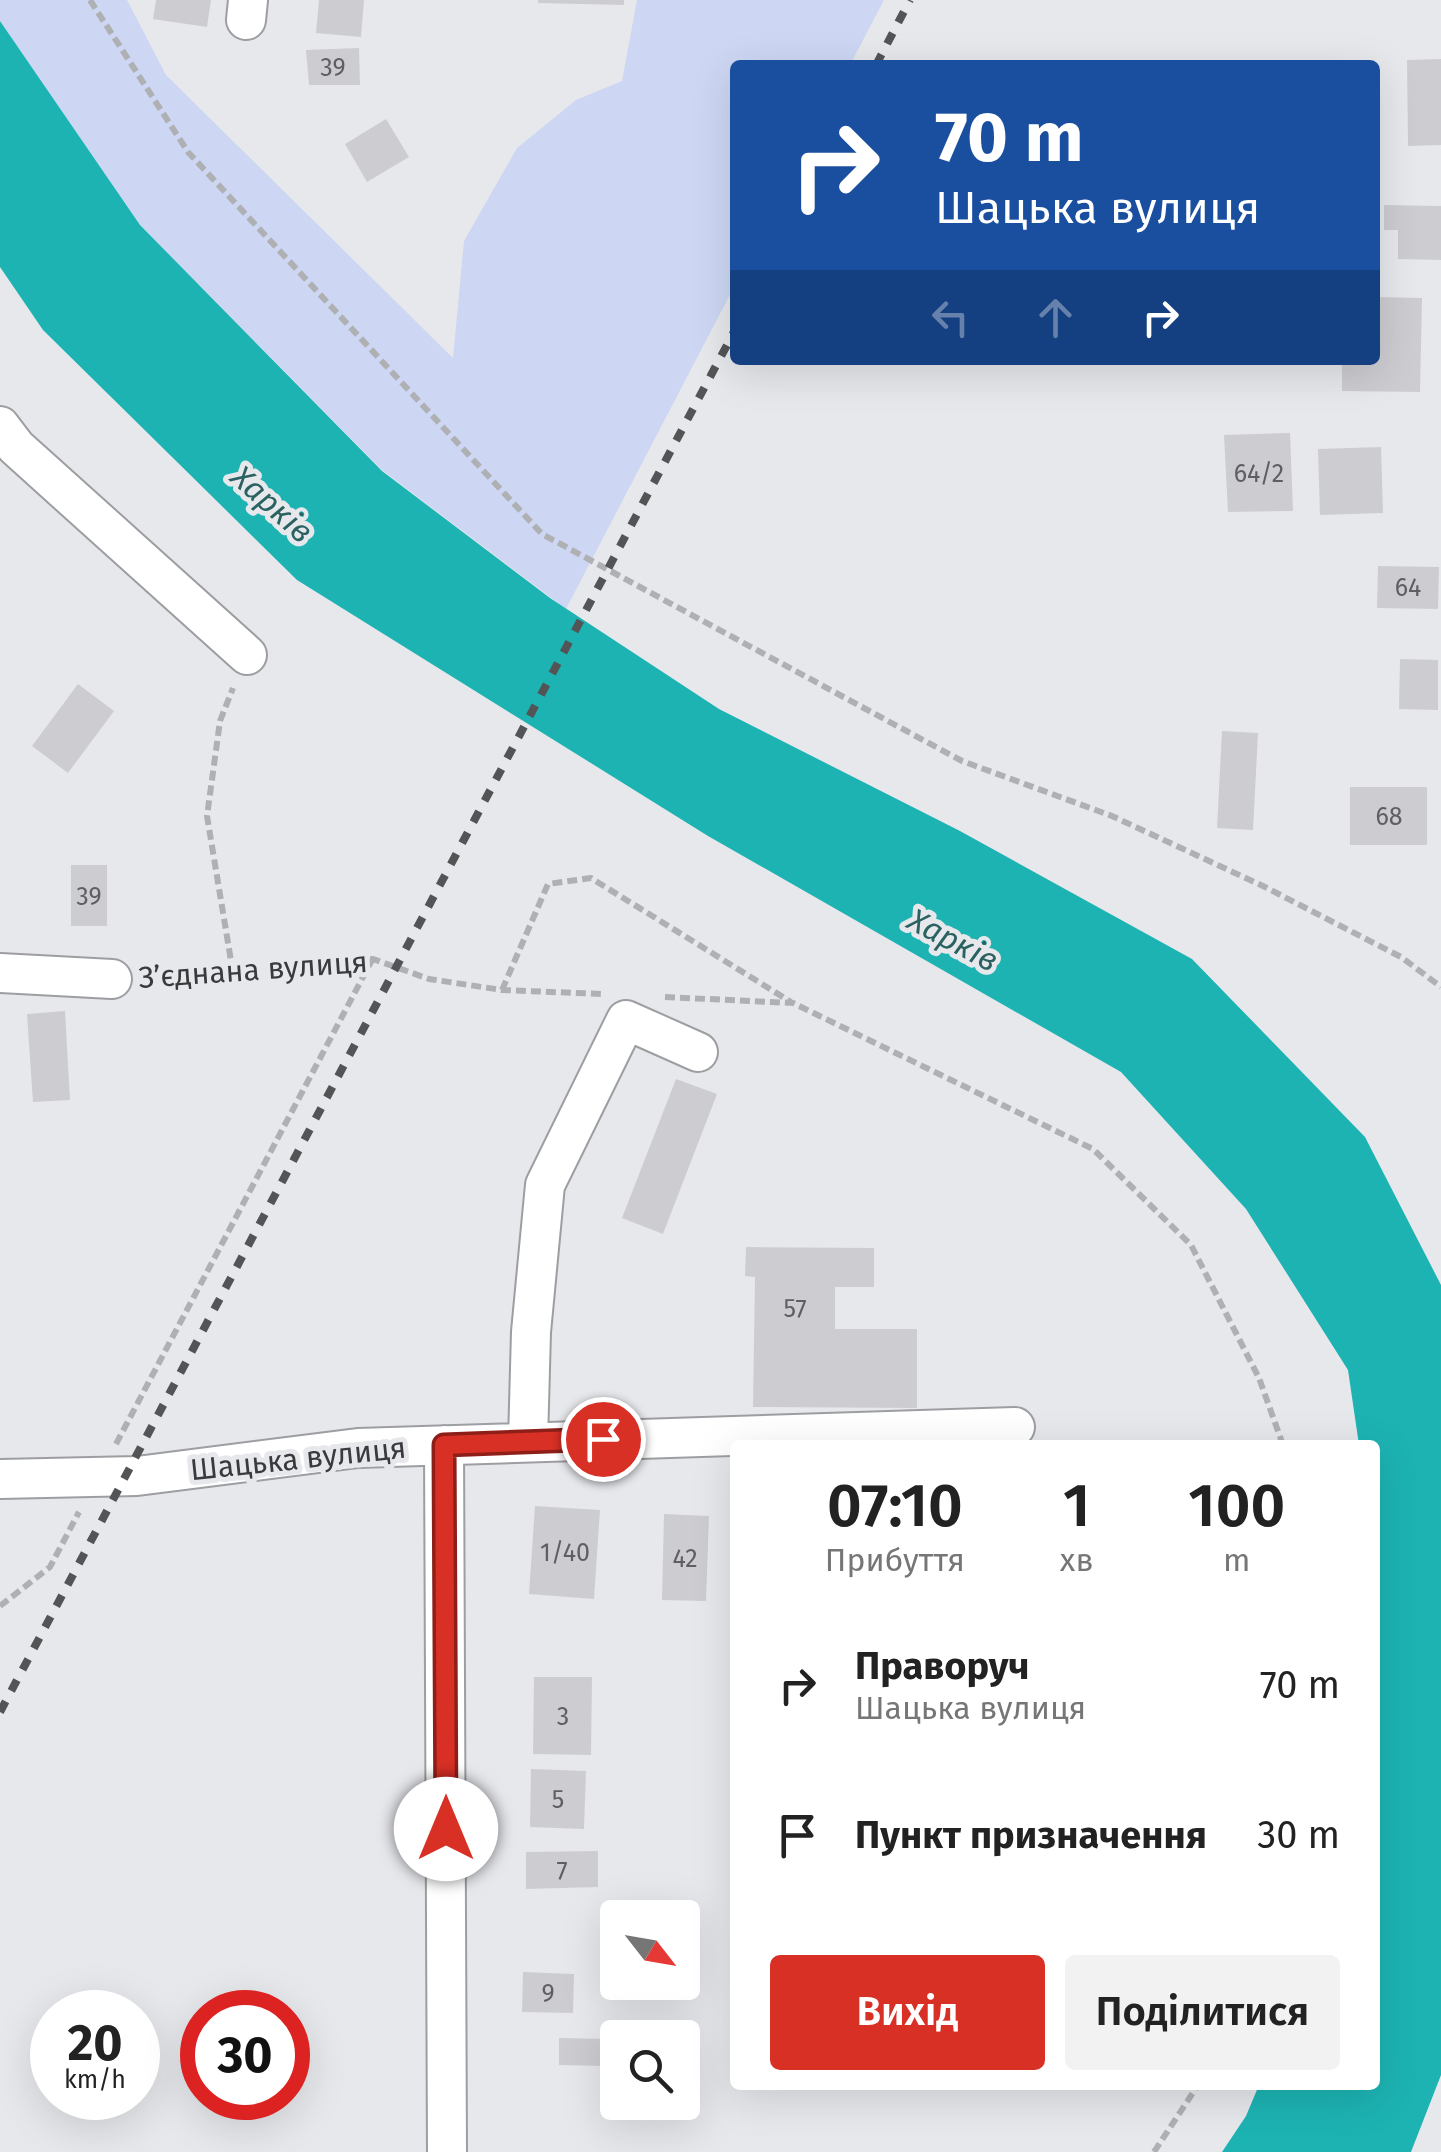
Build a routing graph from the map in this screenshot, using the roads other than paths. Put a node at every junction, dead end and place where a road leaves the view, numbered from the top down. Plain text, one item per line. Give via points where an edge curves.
1 (5, 438) edge
2 (247, 655) road end
3 (0, 973) edge
4 (112, 978) road end
5 (698, 1052) dead end
6 (992, 1434) edge
7 (528, 1441) junction
8 (444, 1445) junction
9 (0, 1478) edge
10 (447, 2152) edge

1 - 2 street
3 - 4 street, З’єднана вулиця
5 - 7 street via 626,1020 546,1185
6 - 7 street, Шацька вулиця
7 - 8 street, Шацька вулиця
8 - 9 street, Шацька вулиця via 358,1448 138,1476
8 - 10 street

